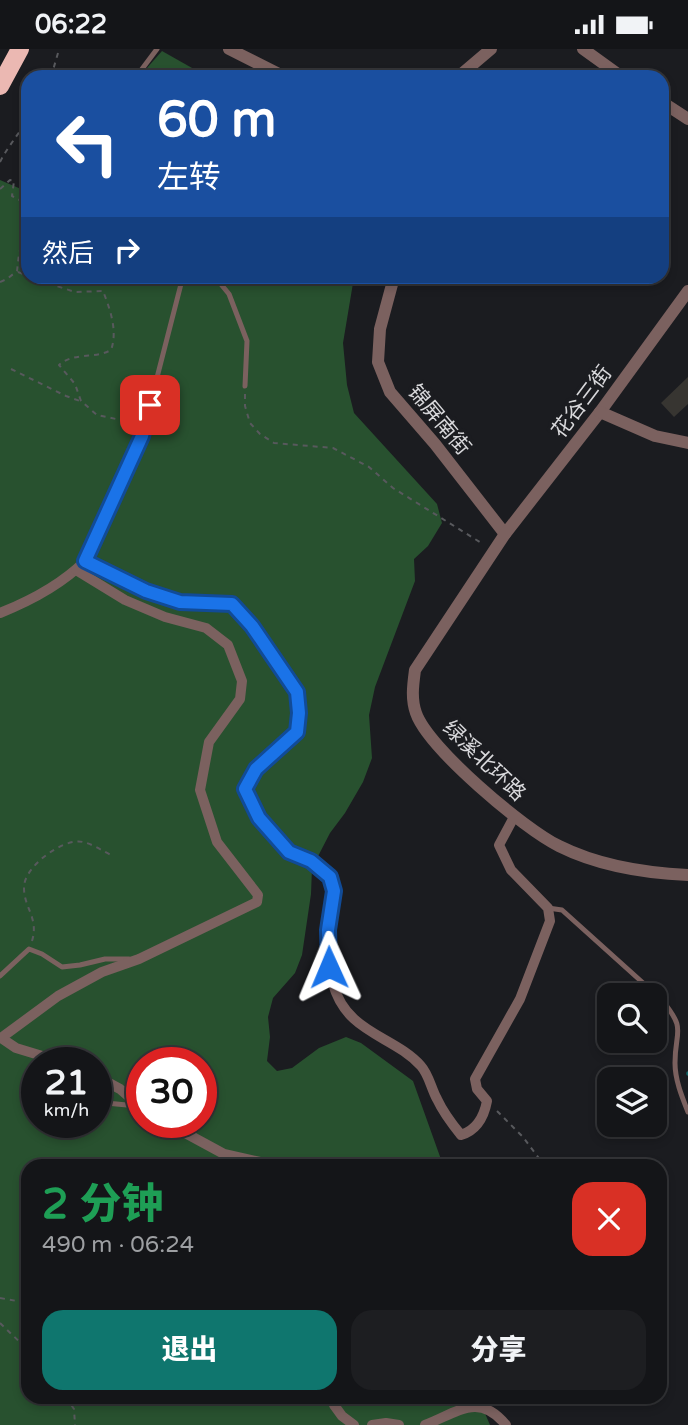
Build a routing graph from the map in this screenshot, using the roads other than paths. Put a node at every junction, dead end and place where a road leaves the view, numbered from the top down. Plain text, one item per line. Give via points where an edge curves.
1 (20, 49) edge
2 (157, 49) edge
3 (229, 49) edge
4 (491, 49) edge
5 (583, 49) edge
6 (141, 70) edge
7 (271, 70) edge
8 (466, 70) edge
9 (612, 70) edge
10 (0, 86) edge
11 (669, 107) edge
12 (688, 119) edge
13 (182, 284) edge
14 (221, 284) edge
15 (392, 284) edge
16 (688, 291) edge
17 (245, 386) road end
18 (600, 412) junction
19 (688, 443) edge
20 (505, 534) junction
21 (85, 561) junction
22 (76, 570) junction
23 (0, 613) edge
24 (514, 817) junction
25 (688, 876) edge
26 (548, 908) junction
27 (139, 959) junction
28 (0, 976) edge
29 (21, 1050) edge
30 (688, 1112) edge
31 (194, 1138) edge
32 (247, 1159) edge
33 (334, 1404) edge
34 (354, 1425) edge
35 (372, 1425) edge
36 (400, 1425) edge
37 (425, 1425) edge
38 (506, 1425) edge

1 - 10 highway
2 - 6 lane
3 - 7 street
4 - 8 street
5 - 9 street
11 - 12 street
13 - 21 lane via 144,429
14 - 17 lane via 247,341
15 - 20 street, 锦屏南街 via 380,329 378,362 390,392
16 - 18 street, 花谷三街
18 - 19 street via 655,436
18 - 20 street, 花谷三街
20 - 24 street, 绿溪北环路 via 415,670 412,693 423,727
21 - 22 street
21 - 26 street via 180,602 232,604 297,692 297,732 256,769 245,789 259,818 289,852 311,861 330,877 334,891 327,948 333,986 341,1003 373,1034 420,1064 443,1111 461,1135 484,1116 486,1101 475,1079 520,999 547,933
22 - 23 street
22 - 27 street via 125,600 206,628 228,645 242,681 240,699 209,743 200,790 217,842 258,895 257,902
24 - 25 street, 绿溪北环路 via 559,846 603,863
24 - 26 street via 499,845 511,870
26 - 30 lane via 562,910 676,1017 676,1072
27 - 28 lane via 105,959 62,967 30,949
27 - 29 street via 102,972 58,996 2,1038
31 - 32 street via 224,1154
33 - 34 street
35 - 36 street
37 - 38 street via 473,1406 488,1409

